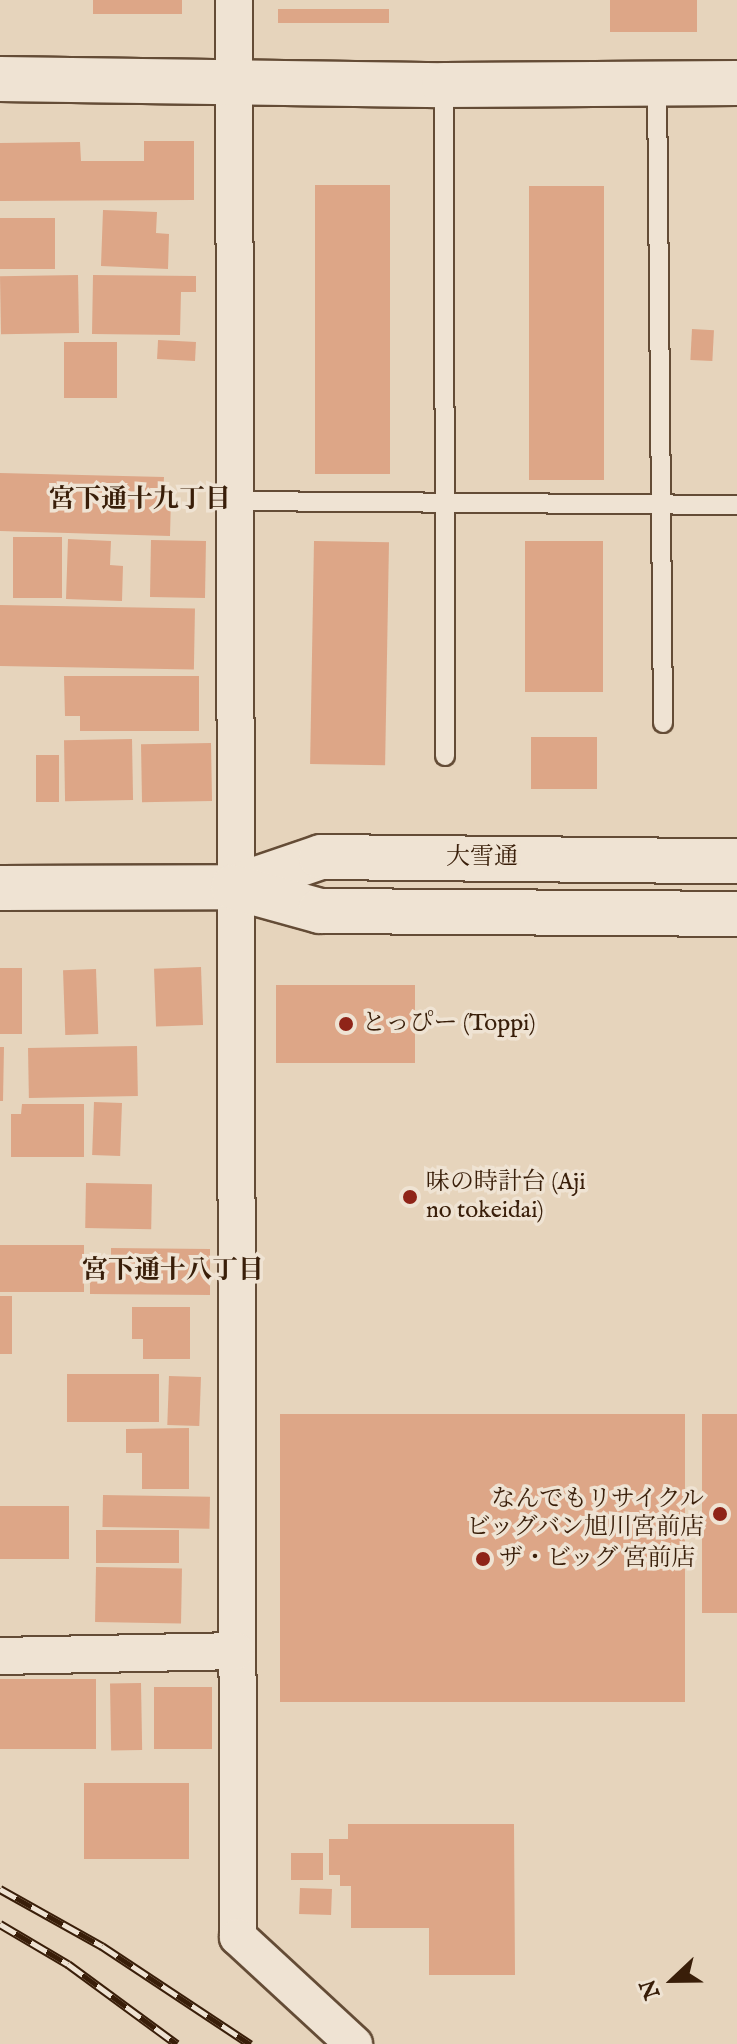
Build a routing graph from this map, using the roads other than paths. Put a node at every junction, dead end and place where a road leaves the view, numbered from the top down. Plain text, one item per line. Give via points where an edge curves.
1 (234, 0) edge
2 (0, 79) edge
3 (234, 82) junction
4 (657, 83) junction
5 (737, 83) edge
6 (444, 85) junction
7 (235, 501) junction
8 (662, 504) junction
9 (444, 505) junction
10 (737, 505) edge
11 (663, 723) dead end
12 (445, 756) dead end
13 (737, 861) edge
14 (233, 887) junction
15 (0, 888) edge
16 (737, 914) edge
17 (236, 1651) junction
18 (0, 1656) edge
19 (354, 2044) edge

1 - 3 street
2 - 3 main road
3 - 6 main road
3 - 7 street
4 - 5 main road
4 - 6 main road
4 - 8 lane
6 - 9 lane
7 - 9 lane
7 - 14 street
8 - 9 lane
8 - 10 lane
8 - 11 lane
9 - 12 lane
13 - 14 main road, 大雪通 via 321,857
14 - 15 main road, 大雪通
14 - 16 main road, 大雪通 via 320,911
14 - 17 street via 239,1383
17 - 18 street
17 - 19 street via 238,1937

